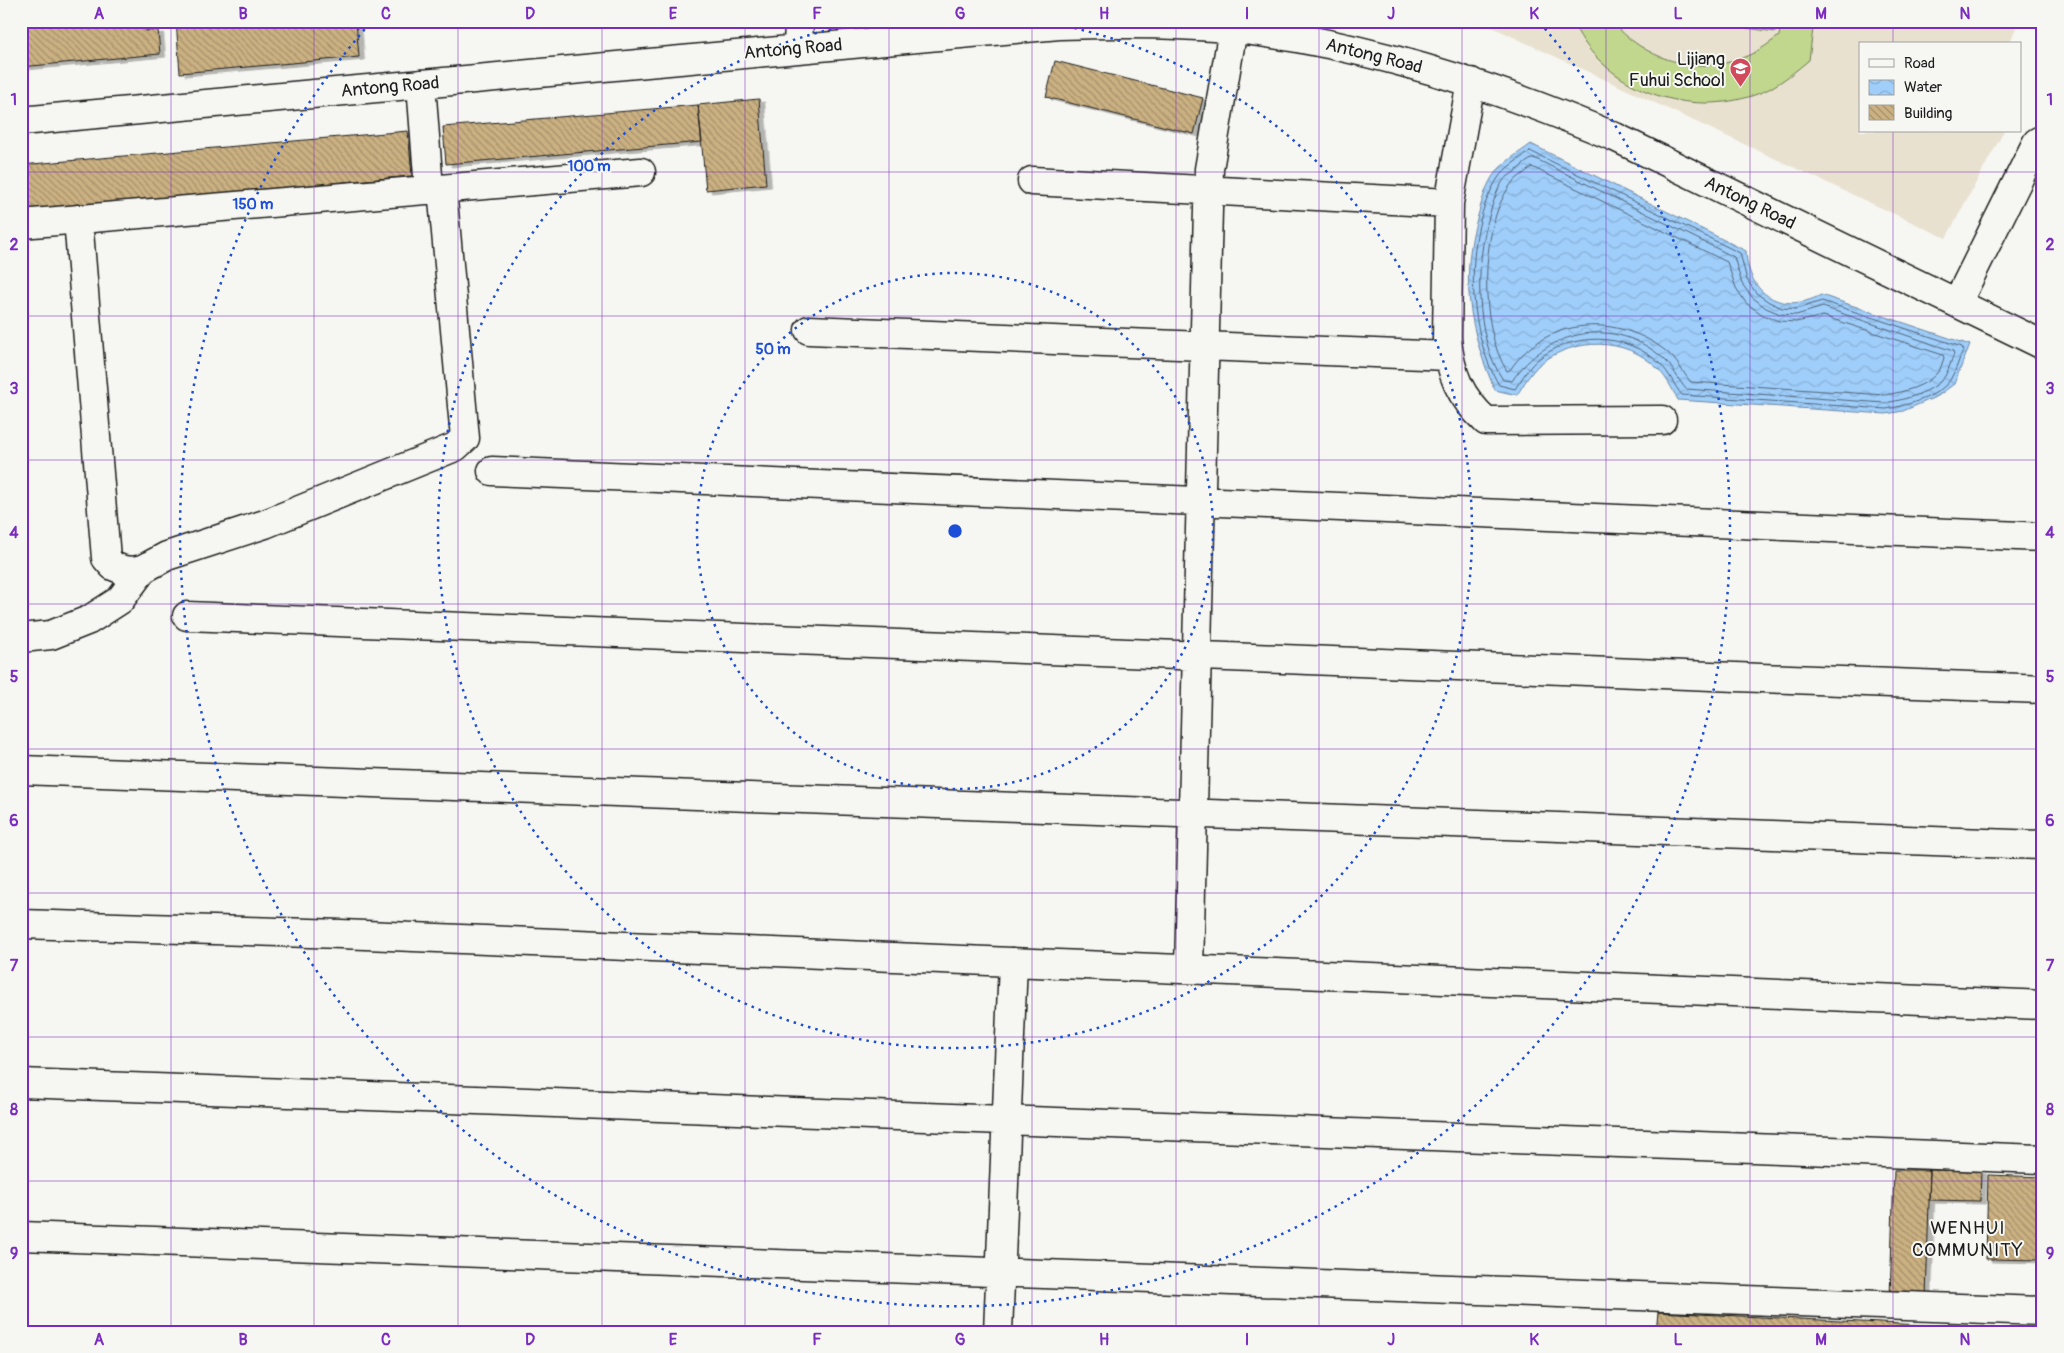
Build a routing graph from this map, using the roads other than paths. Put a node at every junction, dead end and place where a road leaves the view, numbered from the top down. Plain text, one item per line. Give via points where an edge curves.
1 (799, 21) edge
2 (1018, 25) edge
3 (967, 27) edge
4 (1233, 29) junction
5 (798, 48) junction
6 (1470, 82) junction
7 (421, 84) junction
8 (21, 121) edge
9 (2043, 139) edge
10 (640, 172) dead end
11 (1032, 181) dead end
12 (436, 189) junction
13 (1208, 190) junction
14 (1449, 203) junction
15 (78, 219) junction
16 (21, 224) edge
17 (1957, 303) junction
18 (809, 330) dead end
19 (2043, 345) edge
20 (1204, 346) junction
21 (1448, 356) junction
22 (1662, 420) dead end
23 (492, 471) dead end
24 (1200, 501) junction
25 (2043, 537) edge
26 (143, 569) junction
27 (187, 616) dead end
28 (21, 638) edge
29 (1196, 656) junction
30 (2043, 689) edge
31 (21, 770) edge
32 (1193, 813) junction
33 (2043, 845) edge
34 (21, 924) edge
35 (1013, 962) junction
36 (1189, 969) junction
37 (2043, 1005) edge
38 (21, 1083) edge
39 (1006, 1120) junction
40 (2043, 1159) edge
41 (21, 1236) edge
42 (1000, 1273) junction
43 (2043, 1310) edge
44 (998, 1332) edge

1 - 5 street
2 - 3 street, Antong Road
2 - 4 street, Antong Road via 1178,24
3 - 5 street, Antong Road
4 - 6 street, Antong Road via 1310,40
4 - 13 street
5 - 7 street, Antong Road
6 - 14 street
6 - 17 street, Antong Road via 1615,137
7 - 8 street, Antong Road
7 - 12 street
9 - 17 street via 2037,142
10 - 12 street
11 - 13 street
12 - 15 street
12 - 26 street via 465,438 455,447 265,524 167,556
13 - 14 street
13 - 20 street
14 - 21 street
15 - 16 street
15 - 26 street via 106,558 123,570
17 - 19 street, Antong Road
18 - 20 street
20 - 21 street
20 - 24 street
21 - 22 street via 1460,388 1486,421
23 - 24 street
24 - 25 street
24 - 29 street
26 - 28 street via 120,600 89,620 51,635
27 - 29 street
29 - 30 street
29 - 32 street
31 - 32 street
32 - 33 street
32 - 36 street
34 - 35 street
35 - 36 street
35 - 39 street
36 - 37 street
38 - 39 street
39 - 40 street
39 - 42 street
41 - 42 street
42 - 43 street
42 - 44 street

